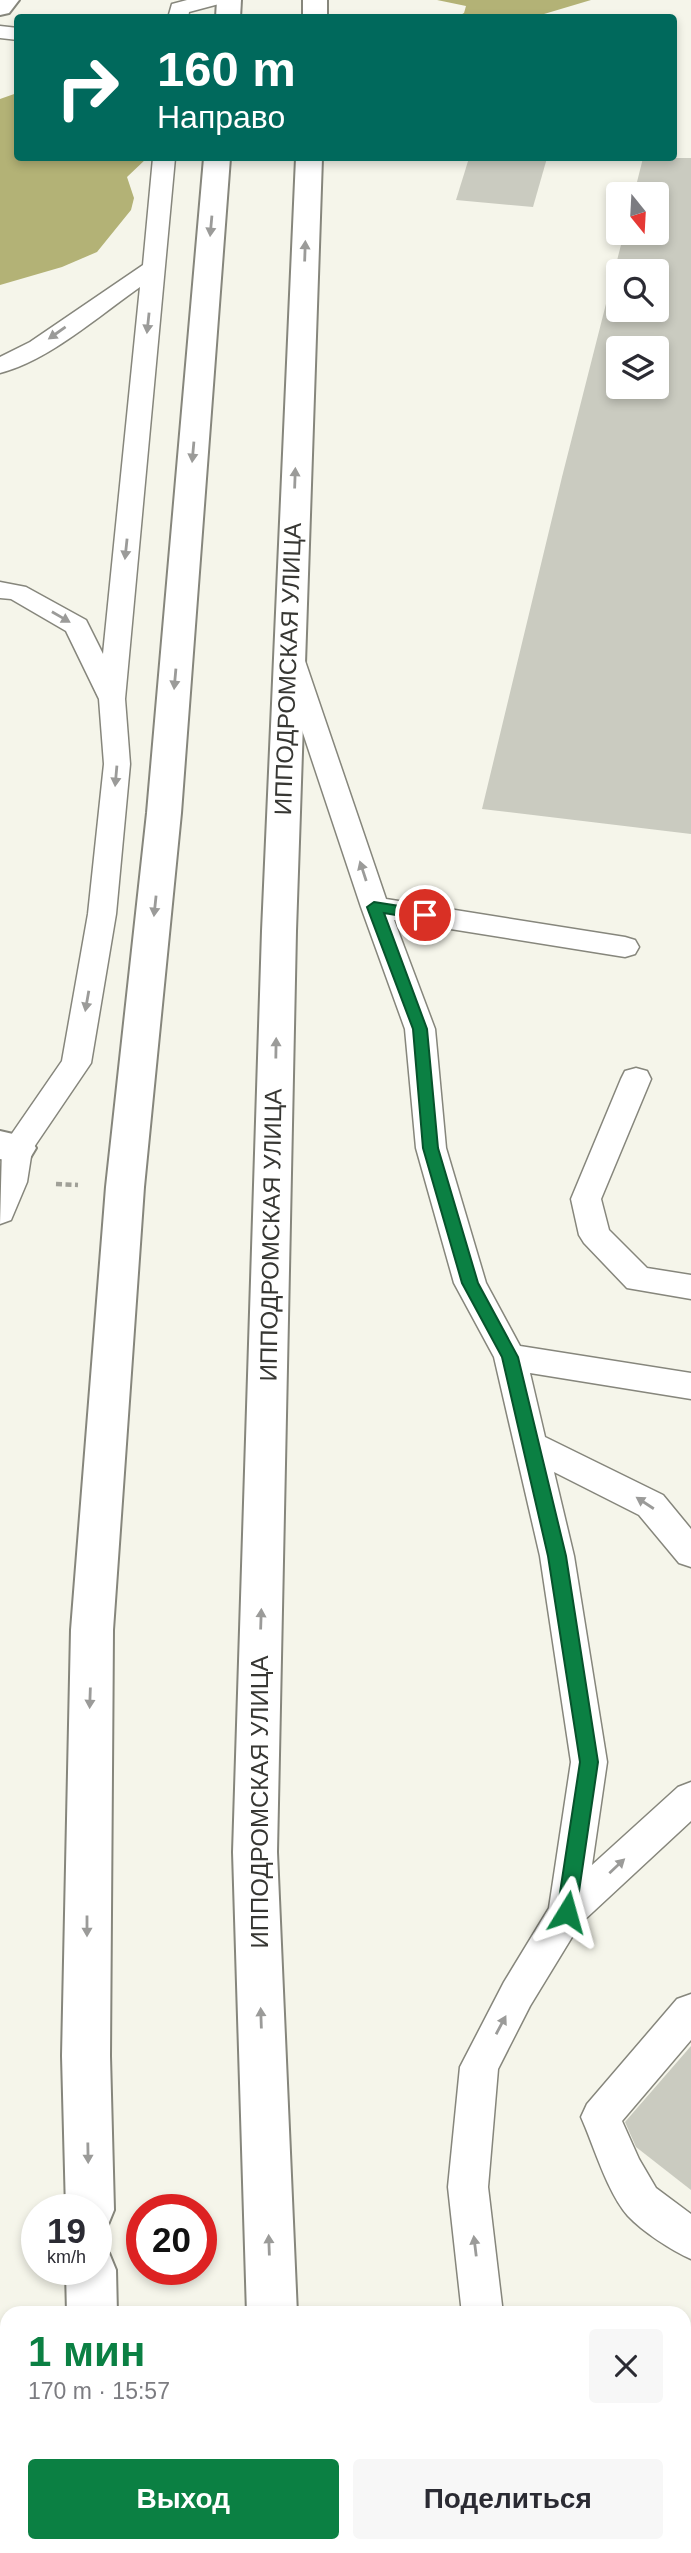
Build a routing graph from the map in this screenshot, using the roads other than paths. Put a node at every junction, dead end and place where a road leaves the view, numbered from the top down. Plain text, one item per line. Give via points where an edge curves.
1 (7, 0) edge
2 (212, 0) edge
3 (0, 8) edge
4 (174, 11) edge
5 (164, 161) edge
6 (217, 161) edge
7 (309, 161) edge
8 (154, 267) junction
9 (0, 366) edge
10 (0, 590) edge
11 (288, 648) junction
12 (112, 699) junction
13 (374, 907) junction
14 (625, 947) dead end
15 (636, 1079) dead end
16 (9, 1158) edge
17 (0, 1212) edge
18 (691, 1287) edge
19 (510, 1357) junction
20 (691, 1386) edge
21 (531, 1445) junction
22 (691, 1553) edge
23 (691, 1798) edge
24 (567, 1912) junction
25 (691, 2012) edge
26 (90, 2194) edge
27 (691, 2239) edge
28 (91, 2285) edge
29 (92, 2306) edge
30 (272, 2306) edge
31 (482, 2306) edge

1 - 3 main road
2 - 4 lane
5 - 8 lane
6 -> 26 main road via 164,813 125,1187 93,1630 86,2042
11 -> 7 main road, ИППОДРОМСКАЯ УЛИЦА
8 -> 9 lane via 38,347
8 -> 12 lane
10 -> 12 lane via 17,592 77,626
13 -> 11 lane
30 -> 11 main road, ИППОДРОМСКАЯ УЛИЦА via 255,1852
12 -> 16 lane via 117,764 102,914 76,1063
13 - 14 lane
13 - 19 lane via 420,1029 431,1148 470,1283
15 - 18 lane via 586,1199 595,1235 638,1279
16 - 17 lane
19 - 20 lane
19 - 21 lane
22 -> 21 lane via 651,1505
21 - 24 lane via 557,1556 589,1762
24 -> 23 lane
31 -> 24 lane via 468,2187 479,2067
25 - 27 lane via 601,2117 642,2202
28 - 29 main road

